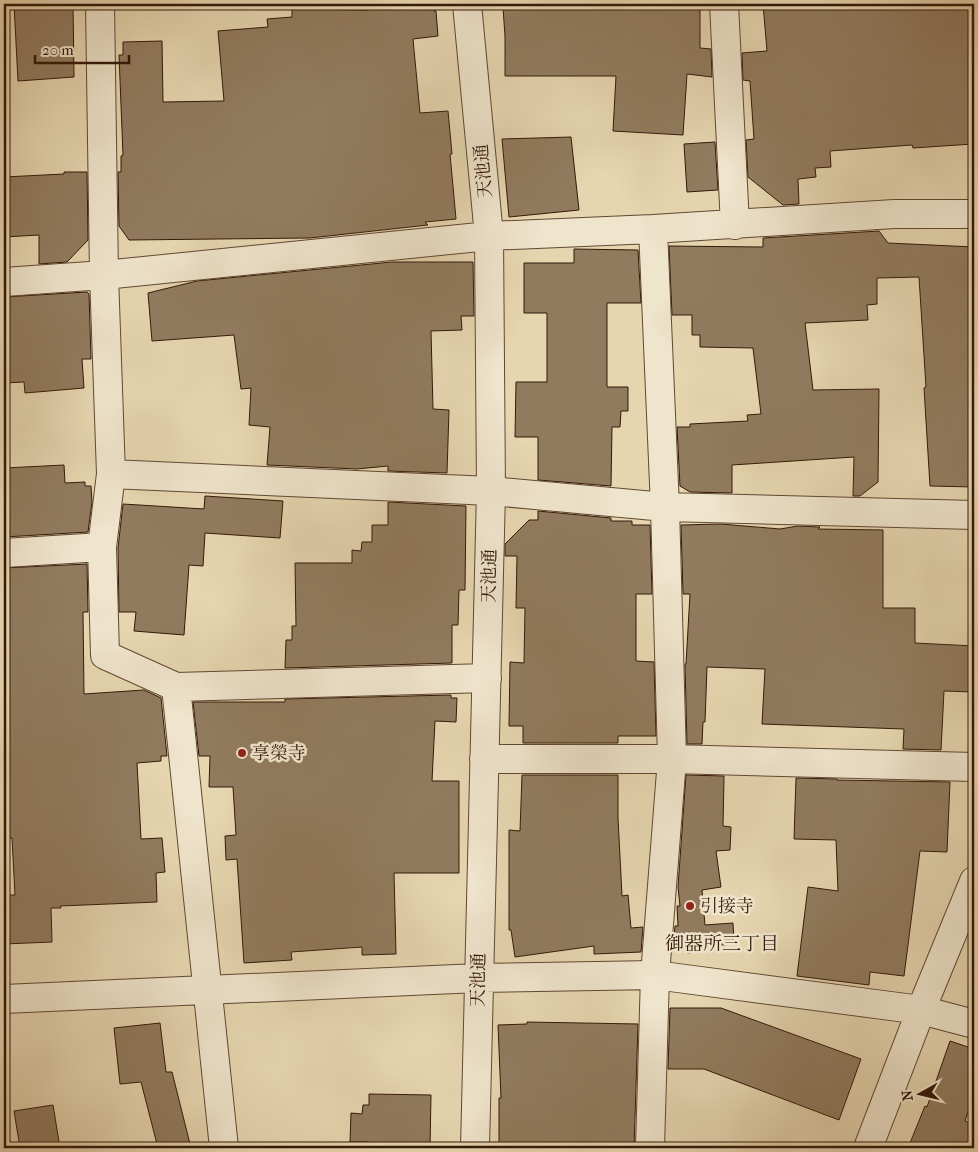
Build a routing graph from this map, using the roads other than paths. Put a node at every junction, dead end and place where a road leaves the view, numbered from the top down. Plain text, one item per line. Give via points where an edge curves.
1 (100, 4) edge
2 (467, 4) edge
3 (724, 4) edge
4 (974, 214) edge
5 (735, 225) junction
6 (653, 229) junction
7 (489, 236) junction
8 (104, 275) junction
9 (4, 282) edge
10 (111, 474) junction
11 (491, 491) junction
12 (665, 507) junction
13 (974, 515) edge
14 (102, 547) junction
15 (4, 553) edge
16 (487, 678) junction
17 (176, 687) junction
18 (484, 759) junction
19 (672, 759) junction
20 (974, 767) edge
21 (974, 881) edge
22 (655, 975) junction
23 (478, 978) junction
24 (208, 990) junction
25 (4, 999) edge
26 (921, 1010) junction
27 (974, 1024) edge
28 (224, 1148) edge
29 (475, 1148) edge
30 (650, 1148) edge
31 (868, 1148) edge

1 - 8 street
2 - 7 street, 天池通
3 - 5 street
4 - 5 street via 894,214
5 - 6 street
6 - 7 street
6 - 12 street
7 - 8 street
7 - 11 street, 天池通
8 - 9 street
8 - 10 street
10 - 11 street
10 - 14 street
11 - 12 street
11 - 16 street, 天池通
12 - 13 street
12 - 19 street
14 - 15 street
14 - 17 street via 105,655
16 - 17 street
16 - 18 street, 天池通
17 - 24 street
18 - 19 street
18 - 23 street, 天池通
19 - 20 street
19 - 22 street
21 - 26 street
22 - 23 street
22 - 26 street
22 - 30 street
23 - 24 street
23 - 29 street, 天池通
24 - 25 street
24 - 28 street
26 - 27 street
26 - 31 street

